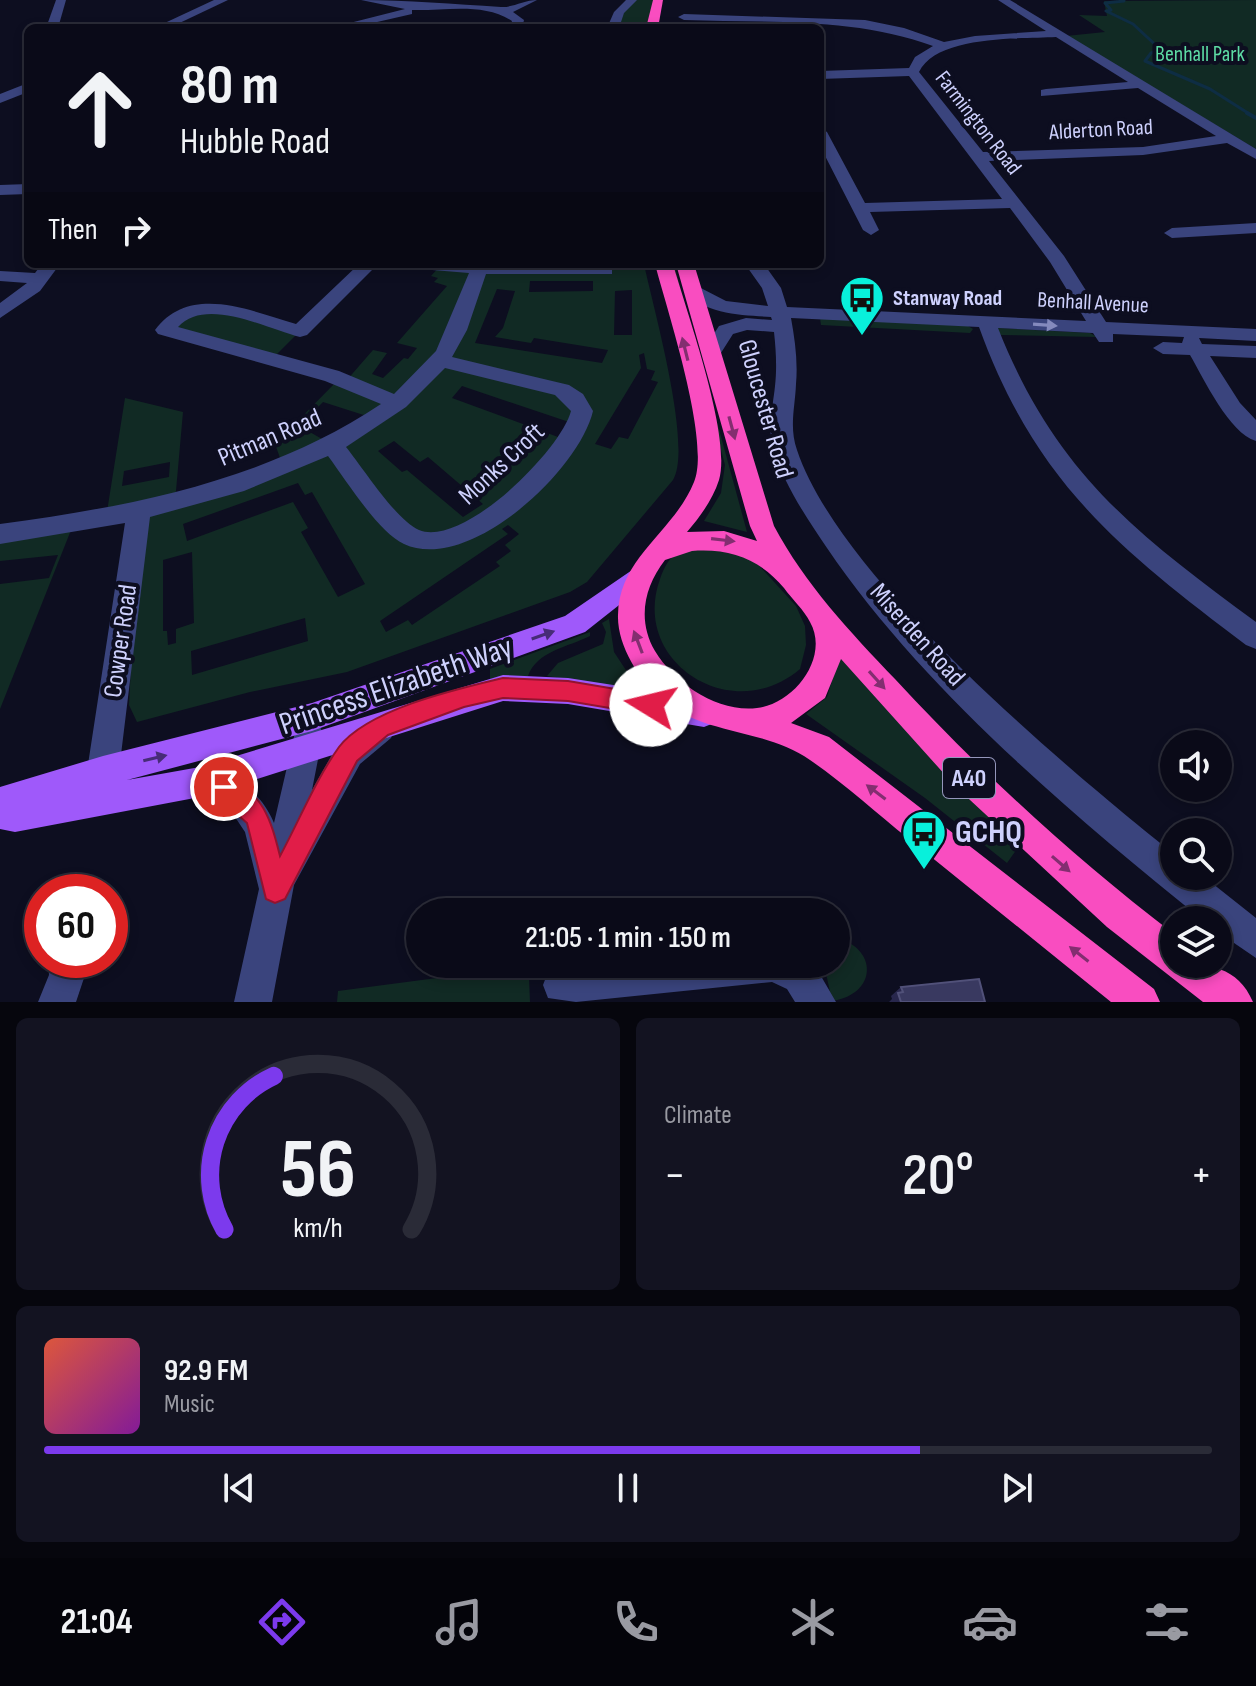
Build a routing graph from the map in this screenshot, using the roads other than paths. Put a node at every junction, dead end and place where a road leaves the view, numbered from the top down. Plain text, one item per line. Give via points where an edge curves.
1 (61, 0) edge
2 (223, 0) edge
3 (366, 0) edge
4 (532, 0) edge
5 (632, 0) edge
6 (658, 0) edge
7 (1003, 0) edge
8 (422, 7) junction
9 (506, 11) junction
10 (53, 24) edge
11 (169, 24) edge
12 (352, 24) edge
13 (516, 24) edge
14 (614, 24) edge
15 (653, 24) edge
16 (675, 24) edge
17 (1056, 34) junction
18 (943, 46) junction
19 (913, 72) junction
20 (824, 75) edge
21 (1136, 85) junction
22 (24, 89) edge
23 (1046, 93) dead end
24 (0, 99) edge
25 (24, 104) edge
26 (1228, 139) junction
27 (824, 140) edge
28 (1256, 155) edge
29 (976, 157) junction
30 (24, 189) edge
31 (0, 190) edge
32 (1013, 203) junction
33 (859, 208) junction
34 (1256, 228) edge
35 (871, 230) dead end
36 (1172, 233) dead end
37 (365, 268) edge
38 (467, 268) edge
39 (499, 268) edge
40 (548, 268) edge
41 (665, 268) edge
42 (686, 268) edge
43 (757, 268) edge
44 (479, 269) junction
45 (606, 270) dead end
46 (47, 271) edge
47 (0, 276) edge
48 (693, 290) junction
49 (0, 312) edge
50 (779, 319) junction
51 (990, 329) junction
52 (300, 331) junction
53 (1256, 335) edge
54 (1105, 337) junction
55 (1191, 341) junction
56 (712, 352) junction
57 (1256, 352) edge
58 (271, 360) junction
59 (440, 360) junction
60 (395, 402) junction
61 (1256, 433) edge
62 (331, 444) junction
63 (139, 511) junction
64 (0, 534) edge
65 (647, 565) junction
66 (785, 571) junction
67 (825, 622) junction
68 (1256, 637) edge
69 (710, 714) junction
70 (312, 717) junction
71 (753, 723) junction
72 (380, 728) joint
73 (342, 748) junction
74 (304, 752) junction
75 (103, 771) junction
76 (200, 782) junction
77 (0, 803) edge
78 (0, 813) edge
79 (1160, 864) edge
80 (275, 890) junction
81 (1192, 890) edge
82 (1256, 940) edge
83 (1160, 946) edge
84 (66, 978) edge
85 (1202, 978) edge
86 (561, 985) dead end
87 (615, 990) edge
88 (57, 1002) edge
89 (253, 1002) edge
90 (817, 1002) edge
91 (1141, 1002) edge
92 (1234, 1002) edge

1 - 10 street
2 - 11 street
3 - 8 street
4 - 9 street
5 - 14 street
6 - 15 highway
7 - 17 street
8 - 9 street via 477,5
8 - 12 street
9 - 13 street via 516,17
16 - 18 street via 684,11 865,23
17 - 18 street, Farmington Road
17 - 21 street
18 - 19 street, Farmington Road via 919,59
19 - 20 street
19 - 29 street, Farmington Road
21 - 23 street
21 - 26 street
22 - 24 street
24 - 25 street
26 - 28 street
26 - 29 street, Alderton Road via 1126,152
27 - 33 street
29 - 32 street, Farmington Road
30 - 31 street
32 - 33 street
32 - 54 street, Farmington Road via 1058,260
33 - 35 street
34 - 36 street
37 - 52 street
38 - 44 street
39 - 44 street
40 - 45 street
65 -> 41 highway via 699,496 710,463
42 - 48 highway, Gloucester Road
43 - 50 street, Miserden Road via 772,285
44 - 59 street, Pitman Road
46 - 47 street
46 - 49 street
48 - 50 street, Benhall Avenue via 704,301
48 - 56 highway, Gloucester Road
50 - 51 street, Benhall Avenue
50 - 56 street, Benhall Avenue via 726,330
50 - 79 street, Miserden Road via 786,382 782,440 827,526 888,608 958,681
51 - 54 street, Benhall Avenue
51 - 68 street via 1029,419 1072,478 1145,550
52 - 58 street
52 - 58 street via 202,307 185,310 165,330
53 - 55 street, Benhall Avenue
54 - 55 street, Benhall Avenue
55 - 57 street, Benhall Avenue
55 - 61 street via 1232,408
56 -> 66 highway, Gloucester Road via 762,526
58 - 60 street via 332,376
59 - 60 street, Pitman Road
59 - 62 street, Monks Croft via 562,390 582,411 579,430 487,521 452,540 413,538 398,528
60 - 62 street, Pitman Road
62 - 63 street, Pitman Road via 235,485
63 - 64 street, Pitman Road
63 - 75 street, Cowper Road
65 -> 66 highway via 675,544 716,538 753,548
69 -> 65 highway via 655,675 640,650 631,601
70 -> 65 main road, Princess Elizabeth Way via 575,624
66 - 67 highway
67 - 71 highway via 829,661 820,685 797,706
67 -> 83 highway, A40 via 1011,821
69 - 71 highway
69 - 72 main road, Princess Elizabeth Way via 568,691 503,688
70 - 73 street
70 - 74 street
75 -> 70 main road, Princess Elizabeth Way
91 -> 71 highway, A40 via 818,747
72 - 73 street
73 - 74 main road, Princess Elizabeth Way
73 - 80 street
74 - 76 main road, Princess Elizabeth Way
74 - 80 street
75 - 77 main road, Princess Elizabeth Way
76 - 78 main road, Princess Elizabeth Way via 15,816
76 - 80 street via 224,787 258,817
80 - 89 street
81 - 82 street, Miserden Road
84 - 88 street
85 - 92 highway
86 - 87 street
87 - 90 street via 772,964 800,976

